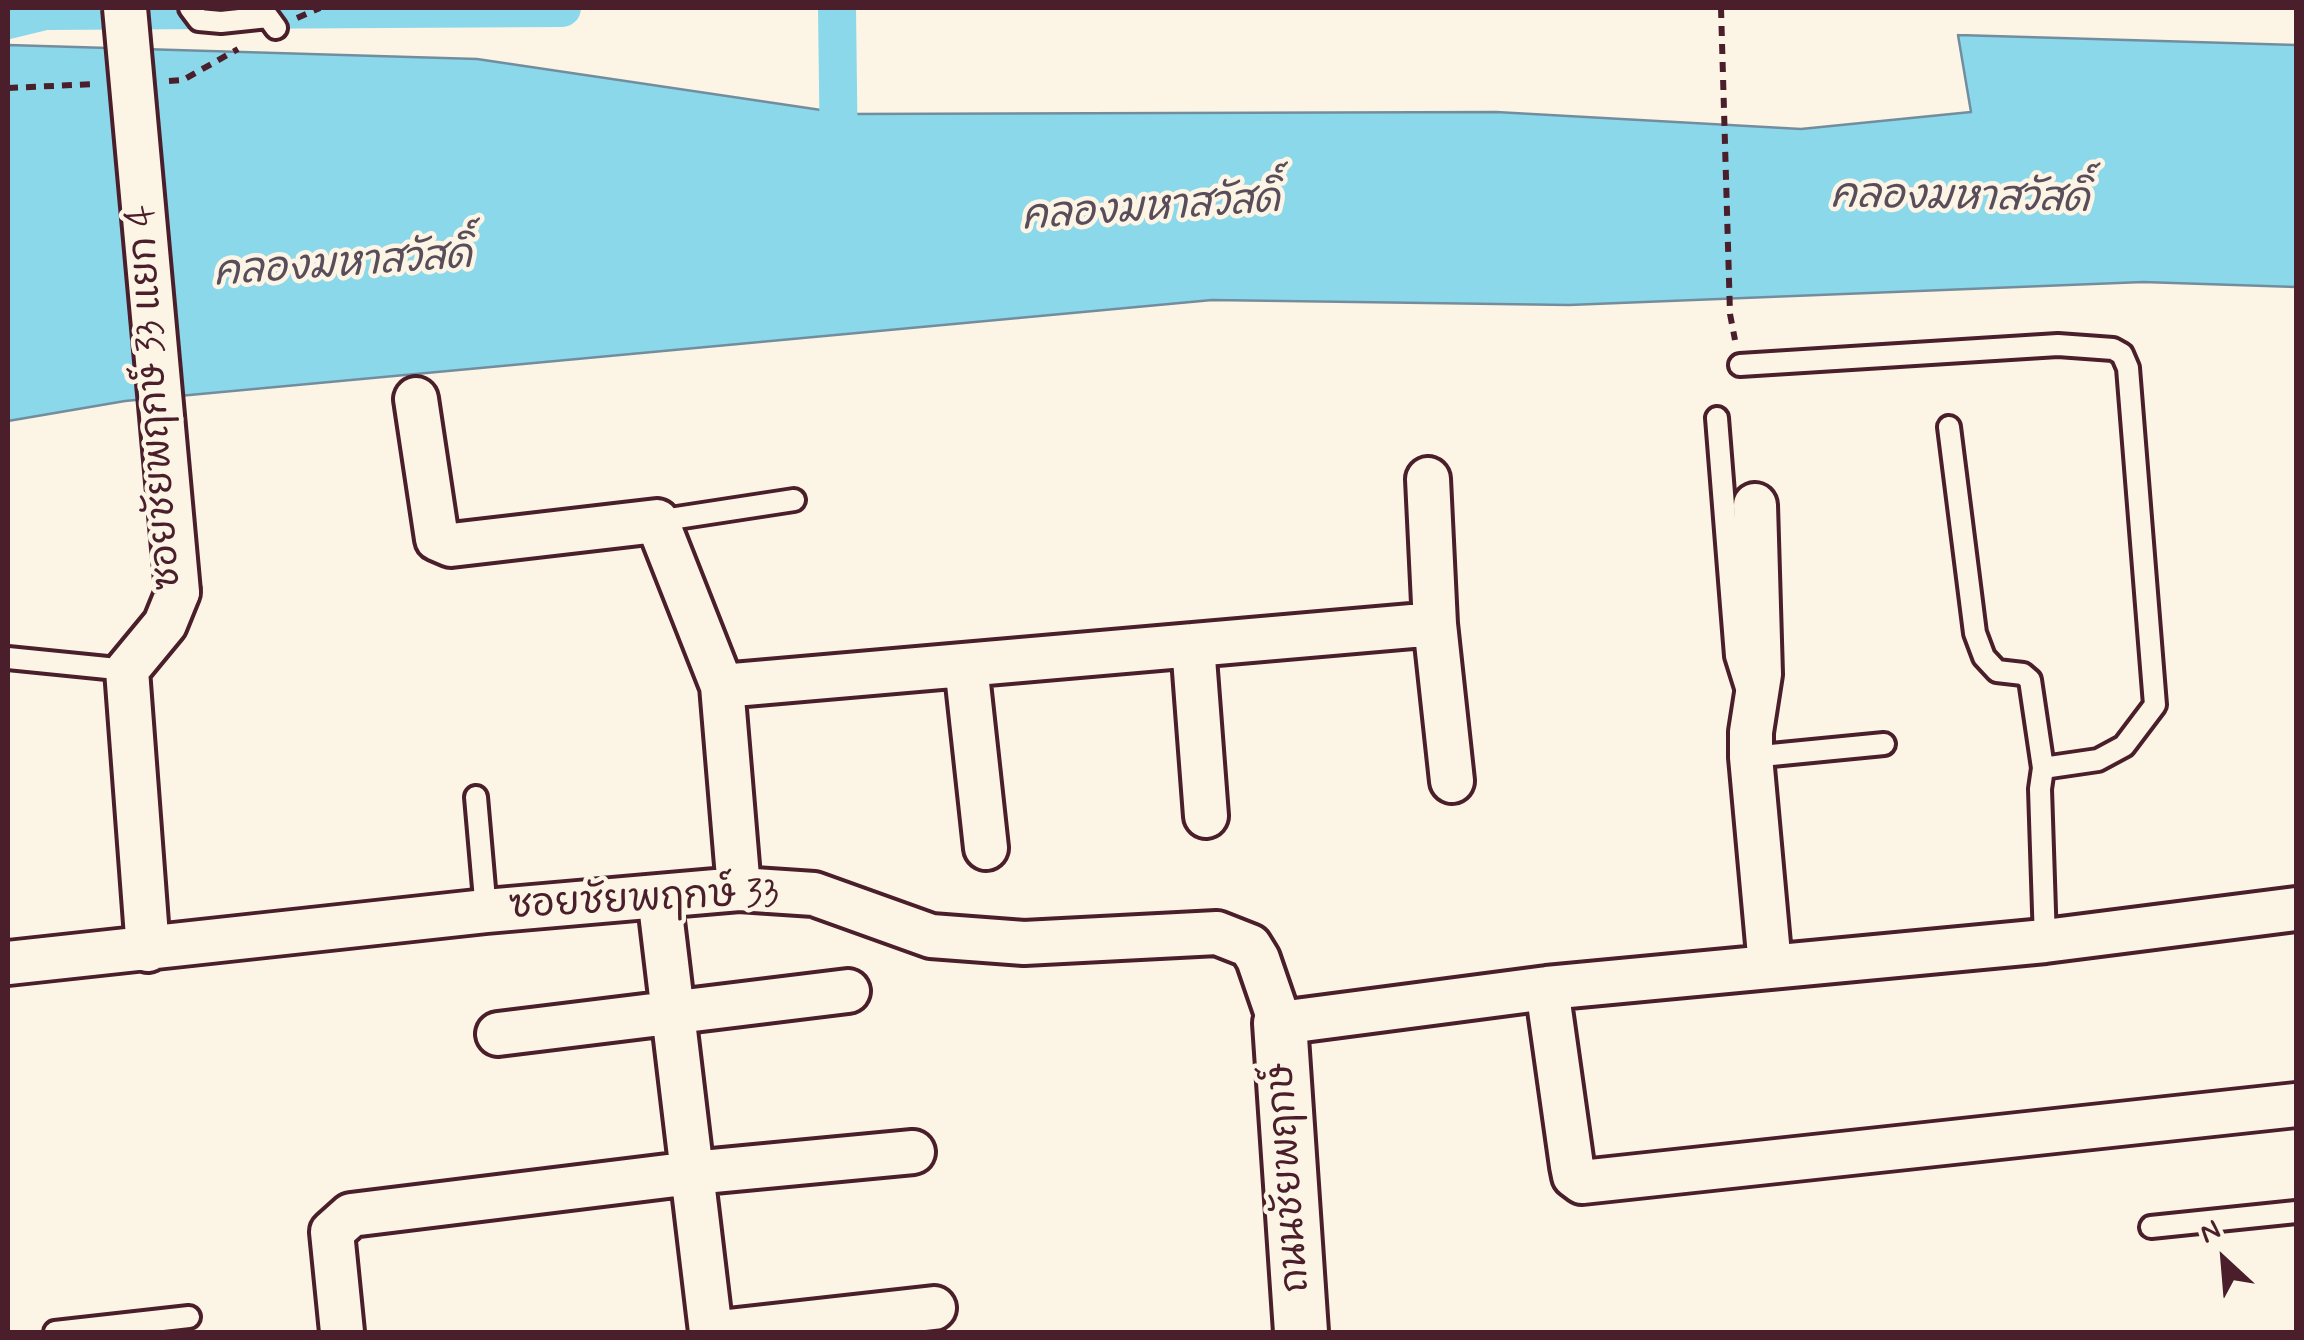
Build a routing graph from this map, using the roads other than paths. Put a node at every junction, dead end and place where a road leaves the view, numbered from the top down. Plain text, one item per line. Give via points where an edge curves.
1 (125, 8) edge
2 (190, 8) edge
3 (276, 28) dead end
4 (1740, 365) dead end
5 (416, 399) dead end
6 (1716, 418) dead end
7 (1949, 427) dead end
8 (1428, 479) dead end
9 (794, 500) dead end
10 (1755, 505) dead end
11 (657, 520) junction
12 (1435, 624) junction
13 (1193, 645) junction
14 (8, 658) edge
15 (966, 664) junction
16 (126, 670) junction
17 (722, 686) junction
18 (1756, 707) junction
19 (1884, 744) dead end
20 (1751, 758) junction
21 (2043, 768) junction
22 (1452, 781) dead end
23 (476, 798) dead end
24 (1206, 816) dead end
25 (986, 848) dead end
26 (739, 889) junction
27 (658, 896) junction
28 (2296, 909) edge
29 (486, 911) junction
30 (2044, 941) junction
31 (148, 950) junction
32 (8, 963) edge
33 (1770, 966) junction
34 (1547, 988) junction
35 (848, 991) dead end
36 (671, 1014) junction
37 (1280, 1023) junction
38 (498, 1034) dead end
39 (2296, 1105) edge
40 (913, 1152) dead end
41 (692, 1173) junction
42 (2296, 1212) edge
43 (2150, 1227) dead end
44 (934, 1308) dead end
45 (189, 1317) dead end
46 (55, 1332) edge
47 (342, 1332) edge
48 (711, 1332) edge
49 (718, 1332) edge
50 (1300, 1332) edge

1 - 16 street, ซอยชัยพฤกษ์ 33 แยก 4, bridge via 178,592 165,624
2 - 3 lane via 198,20 268,16
4 - 21 lane via 2058,345 2122,354 2155,704 2124,746 2098,760
5 - 11 street via 436,539 451,545
6 - 18 lane via 1736,656
7 - 21 lane via 1975,633 1997,671 2030,680
8 - 12 street
9 - 11 lane
10 - 18 street
11 - 17 street
12 - 13 street
12 - 22 street
13 - 15 street
13 - 24 street
14 - 16 lane
15 - 17 street
15 - 25 street
16 - 31 street
17 - 26 street
18 - 20 street
19 - 20 lane
20 - 33 street
21 - 30 lane
23 - 29 lane
26 - 27 street, ซอยชัยพฤกษ์ 33
26 - 37 street, ซอยชัยพฤกษ์ 33 via 814,894 931,936 1024,943 1217,933 1250,946
27 - 29 street, ซอยชัยพฤกษ์ 33
27 - 36 street
28 - 30 street
29 - 31 street, ซอยชัยพฤกษ์ 33
30 - 33 street
31 - 32 street, ซอยชัยพฤกษ์ 33
33 - 34 street
34 - 37 street
34 - 39 street via 1572,1166 1582,1182
35 - 36 street
36 - 38 street
36 - 41 street
37 - 50 street, ถนนชัยพฤกษ์
40 - 41 street
41 - 47 street via 352,1215 332,1232
41 - 48 street
42 - 43 lane
44 - 49 street
45 - 46 lane

